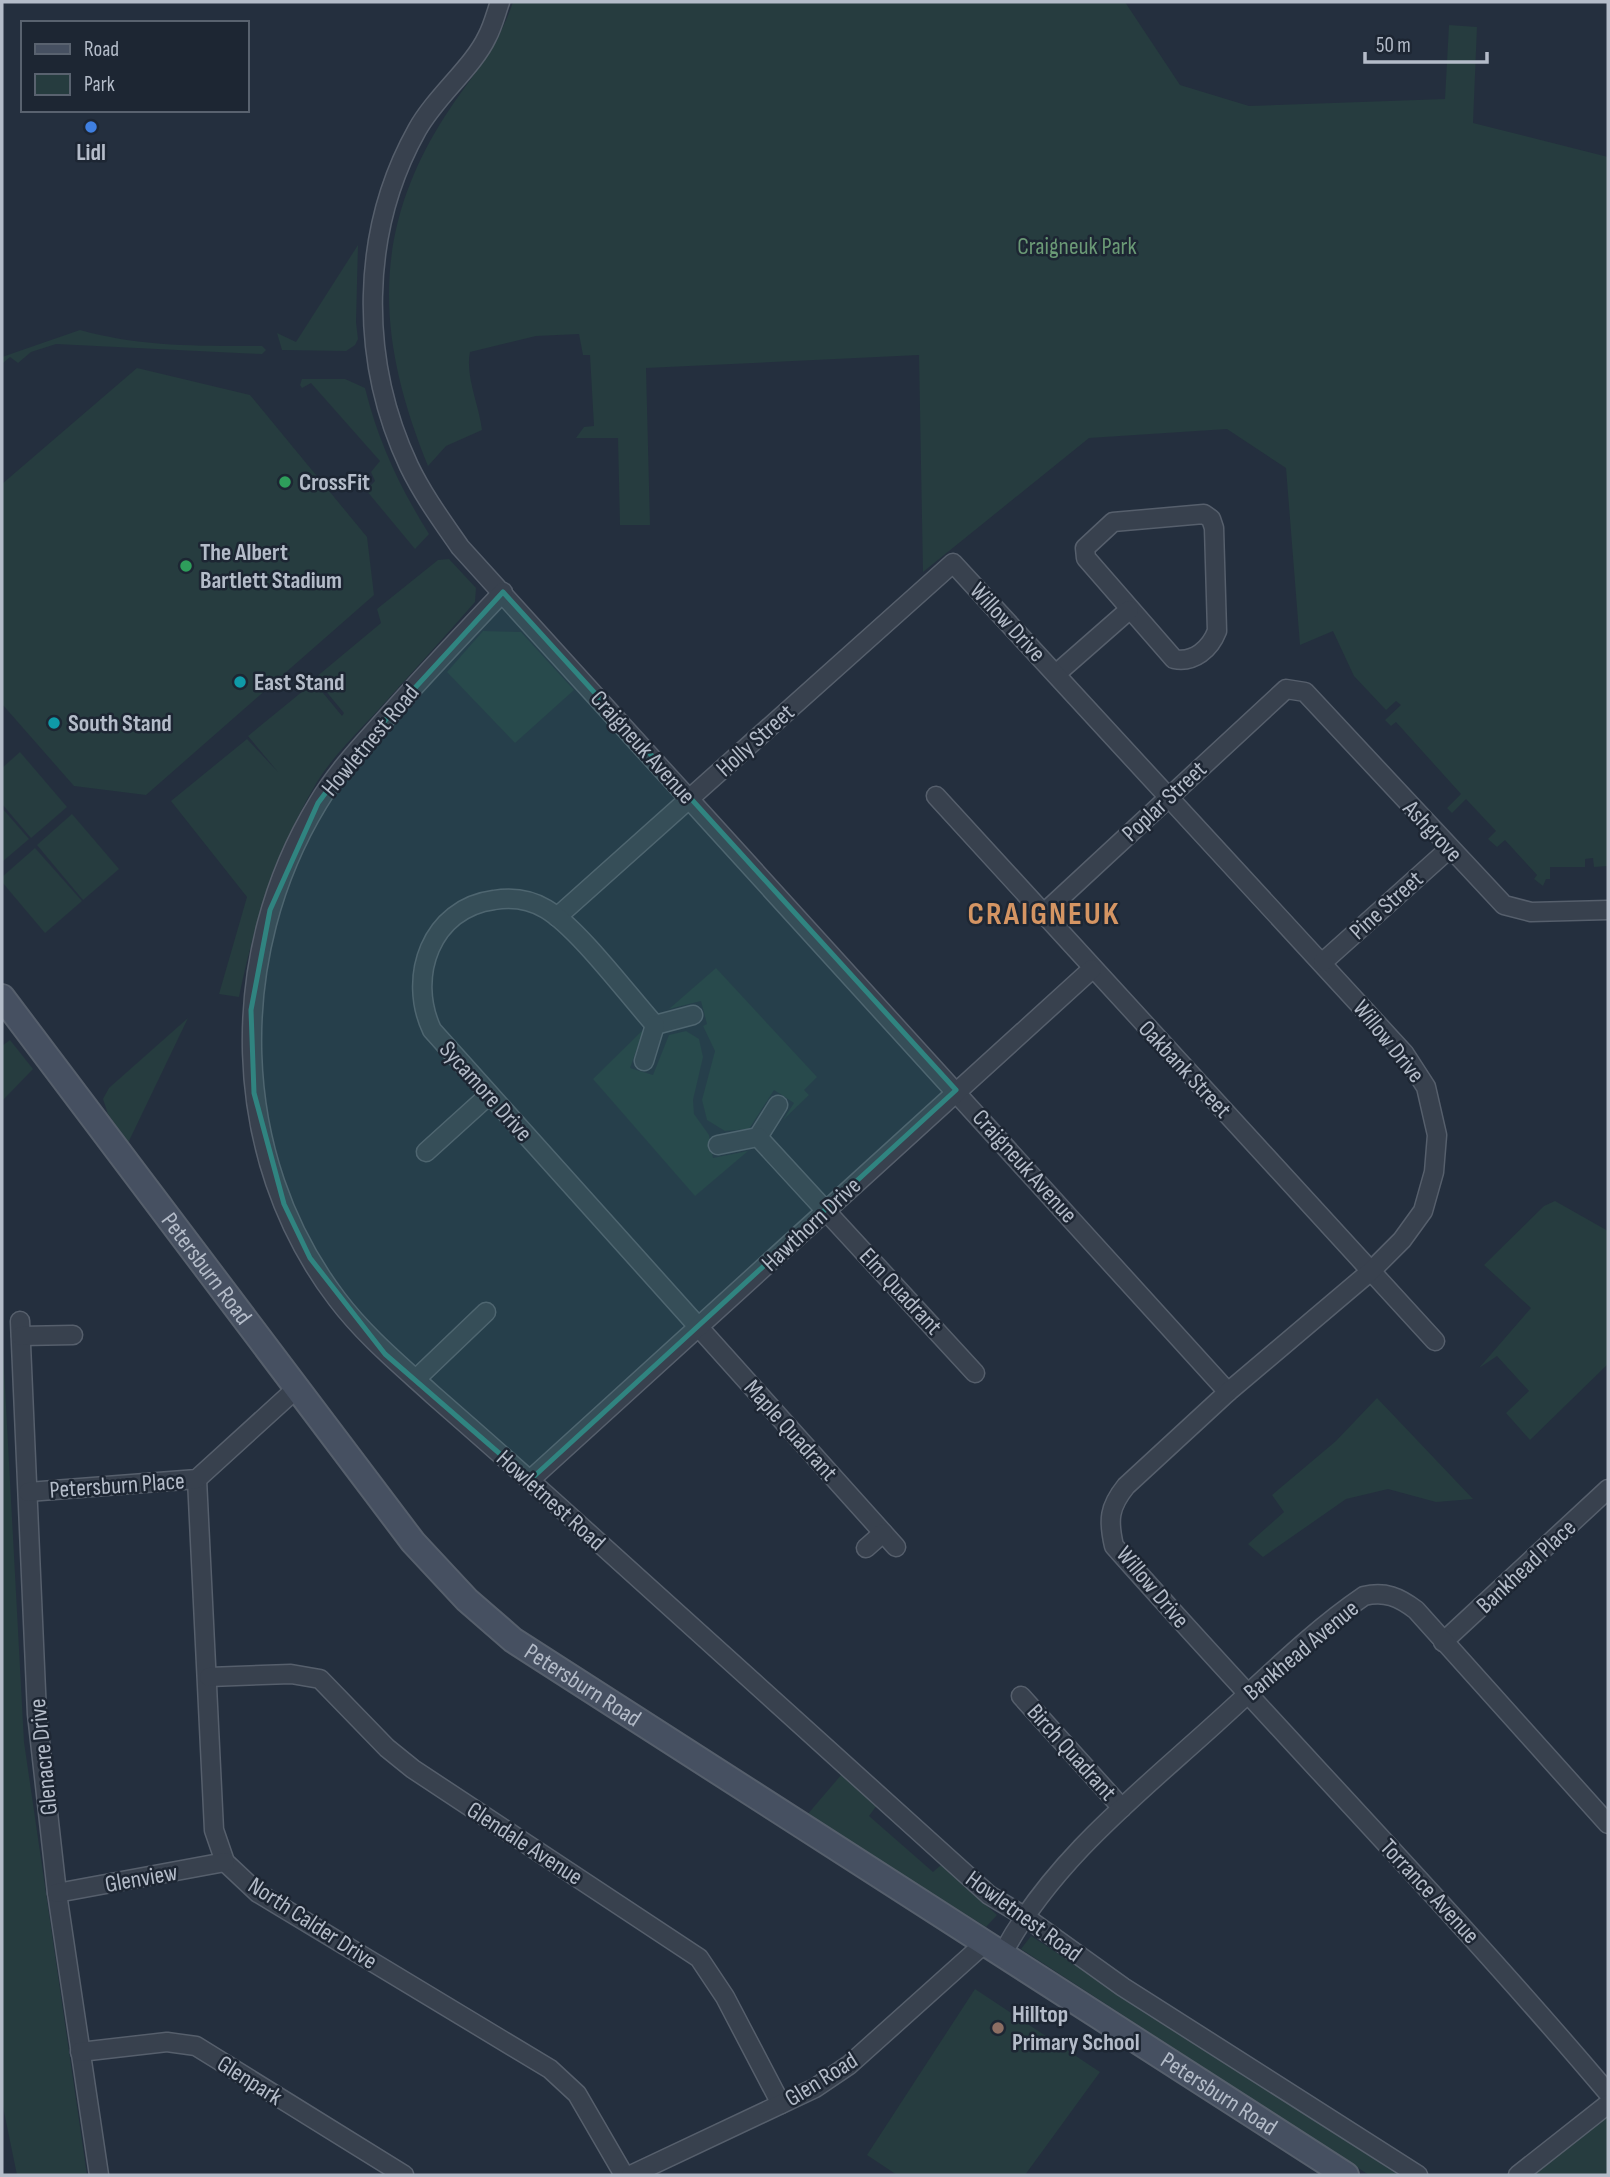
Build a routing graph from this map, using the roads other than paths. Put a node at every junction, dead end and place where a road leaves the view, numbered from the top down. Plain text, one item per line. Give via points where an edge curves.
1 (500, 2) edge
2 (953, 563) joint
3 (503, 592) junction
4 (1129, 610) junction
5 (1056, 674) junction
6 (1286, 690) joint
7 (1169, 795) junction
8 (936, 796) dead end
9 (690, 798) junction
10 (1449, 849) junction
11 (1608, 910) edge
12 (1044, 914) junction
13 (557, 917) junction
14 (1323, 962) junction
15 (1092, 969) junction
16 (2, 997) edge
17 (693, 1016) dead end
18 (655, 1025) junction
19 (644, 1061) dead end
20 (956, 1090) junction
21 (489, 1095) junction
22 (778, 1105) dead end
23 (758, 1137) junction
24 (718, 1145) dead end
25 (426, 1152) dead end
26 (826, 1210) junction
27 (1371, 1271) junction
28 (486, 1312) dead end
29 (698, 1328) junction
30 (73, 1335) dead end
31 (1435, 1341) dead end
32 (975, 1373) dead end
33 (416, 1379) junction
34 (298, 1388) junction
35 (1228, 1392) junction
36 (197, 1479) junction
37 (530, 1480) junction
38 (1608, 1489) edge
39 (28, 1492) junction
40 (883, 1533) junction
41 (896, 1547) dead end
42 (866, 1548) dead end
43 (1443, 1642) junction
44 (209, 1677) junction
45 (1247, 1695) junction
46 (1021, 1696) dead end
47 (1122, 1808) junction
48 (1608, 1824) edge
49 (225, 1862) junction
50 (57, 1893) junction
51 (1024, 1916) junction
52 (994, 1948) junction
53 (80, 2052) junction
54 (1608, 2092) edge
55 (781, 2104) junction
56 (1608, 2104) edge
57 (99, 2175) edge
58 (404, 2175) edge
59 (624, 2175) edge
60 (631, 2175) edge
61 (1346, 2175) edge
62 (1418, 2175) edge
63 (1518, 2175) edge

1 - 3 street, Craigneuk Avenue via 487,38 426,113 402,156 375,245 373,292 378,363 397,438 410,468 460,547
2 - 5 street, Willow Drive
2 - 9 street, Holly Street
3 - 9 street, Craigneuk Avenue
3 - 33 street, Howletnest Road via 356,752 318,803 270,910 251,1010 254,1093 284,1204 310,1258 337,1299 385,1354
4 - 4 street via 1086,558 1085,548 1113,522 1204,514 1211,519 1217,631 1212,643 1184,661 1174,659
4 - 5 street
5 - 7 street, Willow Drive
6 - 7 street, Poplar Street
6 - 10 street, Ashgrove via 1305,692
7 - 12 street, Poplar Street
7 - 14 street, Willow Drive
8 - 12 street, Oakbank Street
9 - 13 street, Holly Street
9 - 20 street, Craigneuk Avenue
10 - 11 street, Ashgrove via 1504,905 1531,912
10 - 14 street, Pine Street
12 - 15 street, Oakbank Street
13 - 18 street
13 - 21 street, Sycamore Drive via 528,901 484,901 470,905 446,923 428,950 422,984 424,1013 432,1030
14 - 27 street, Willow Drive via 1404,1053 1426,1087 1437,1135 1434,1172 1423,1211
15 - 20 street, Hawthorn Drive
15 - 27 street, Oakbank Street
16 - 34 main road, Petersburn Road
17 - 18 street
18 - 19 street
20 - 26 street, Hawthorn Drive
20 - 35 street, Craigneuk Avenue
21 - 25 street
21 - 29 street, Sycamore Drive
22 - 23 street
23 - 24 street
23 - 26 street, Elm Quadrant
26 - 29 street, Hawthorn Drive
26 - 32 street, Elm Quadrant
27 - 31 street, Oakbank Street
27 - 35 street, Willow Drive
28 - 33 street
29 - 37 street, Hawthorn Drive
29 - 40 street, Maple Quadrant
30 - 39 street, Glenacre Drive via 21,1328
33 - 37 street, Howletnest Road
34 - 36 street, Petersburn Place
34 - 52 main road, Petersburn Road via 414,1542 489,1621 631,1719
35 - 45 street, Willow Drive via 1126,1486 1112,1503 1108,1522 1114,1546
36 - 39 street, Petersburn Place
36 - 44 street, North Calder Drive
37 - 51 street, Howletnest Road via 989,1895
38 - 43 street, Bankhead Place
39 - 50 street, Glenacre Drive via 37,1714
40 - 41 street, Maple Quadrant
40 - 42 street
43 - 45 street, Bankhead Avenue via 1404,1601 1378,1593 1364,1596
43 - 48 street, Bankhead Avenue
44 - 49 street, North Calder Drive via 214,1830
44 - 55 street, Glendale Avenue via 291,1674 320,1679 413,1769 699,1958 725,1997
45 - 47 street, Bankhead Avenue
45 - 54 street, Torrance Avenue via 1509,1976
46 - 47 street, Birch Quadrant
47 - 51 street, Bankhead Avenue via 1042,1890
49 - 50 street, Glenview
49 - 59 street, North Calder Drive via 258,1892 550,2068 577,2094
50 - 53 street, Glenacre Drive
51 - 52 street, Bankhead Avenue
51 - 62 street, Howletnest Road via 1123,1987
52 - 55 street, Glen Road via 849,2066
52 - 61 main road, Petersburn Road
53 - 57 street, Glenacre Drive
53 - 58 street, Glenpark via 167,2042 195,2046
55 - 60 street, Glen Road
56 - 63 street

